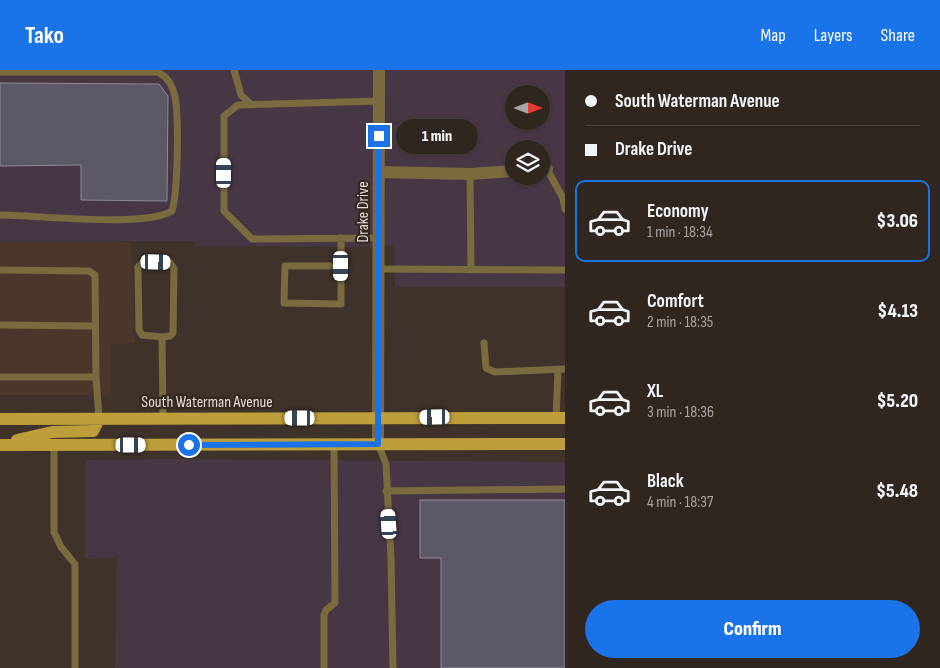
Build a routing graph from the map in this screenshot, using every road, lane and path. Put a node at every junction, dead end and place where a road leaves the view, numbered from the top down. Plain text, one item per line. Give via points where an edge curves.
1 (234, 70) edge
2 (379, 70) edge
3 (0, 72) edge
4 (379, 101) junction
5 (251, 104) junction
6 (380, 172) junction
7 (505, 172) edge
8 (470, 174) junction
9 (550, 179) edge
10 (565, 209) edge
11 (0, 215) edge
12 (341, 238) junction
13 (379, 238) junction
14 (341, 266) junction
15 (379, 269) junction
16 (0, 270) edge
17 (471, 270) junction
18 (565, 270) edge
19 (0, 325) edge
20 (95, 326) junction
21 (162, 337) junction
22 (484, 343) dead end
23 (561, 370) edge
24 (96, 376) junction
25 (0, 377) edge
26 (163, 418) junction
27 (378, 418) junction
28 (561, 418) edge
29 (0, 419) edge
30 (99, 419) junction
31 (378, 444) junction
32 (565, 444) edge
33 (0, 445) edge
34 (54, 445) junction
35 (334, 445) junction
36 (565, 489) edge
37 (386, 490) junction
38 (75, 668) edge
39 (324, 668) edge
40 (393, 668) edge

1 - 5 lane via 241,95
2 - 4 street, Drake Drive
3 - 11 lane via 158,72 166,76 175,97 176,152 175,200 172,211 163,216 117,219
4 - 5 lane
4 - 6 street, Drake Drive
5 - 12 lane via 238,105 224,116 224,211 252,239
6 - 8 street
6 - 13 street, Drake Drive
7 - 8 street
8 - 17 lane
9 - 10 lane via 563,198
12 - 13 lane
12 - 14 lane
13 - 15 street, Drake Drive
14 - 14 lane via 341,304 284,303 285,266
15 - 17 lane
15 - 27 street, Drake Drive
16 - 20 lane via 89,271 95,275
17 - 18 lane
19 - 20 lane
20 - 24 lane
21 - 21 lane via 173,333 174,269 170,262 143,262 138,267 139,330 142,335
21 - 26 lane
22 - 23 lane via 486,368 494,372
23 - 28 lane
24 - 25 lane
24 - 30 lane
26 - 27 main road, South Waterman Avenue
26 - 30 main road, South Waterman Avenue
27 - 28 main road, South Waterman Avenue
27 - 31 street, Drake Drive
29 - 30 main road, South Waterman Avenue
30 - 33 main road via 93,431 52,432
31 - 32 main road
31 - 35 main road
31 - 37 lane via 386,464
33 - 34 main road
34 - 35 main road
34 - 38 lane via 54,532 75,564
35 - 39 lane via 336,603 324,615
36 - 37 lane
37 - 40 lane

